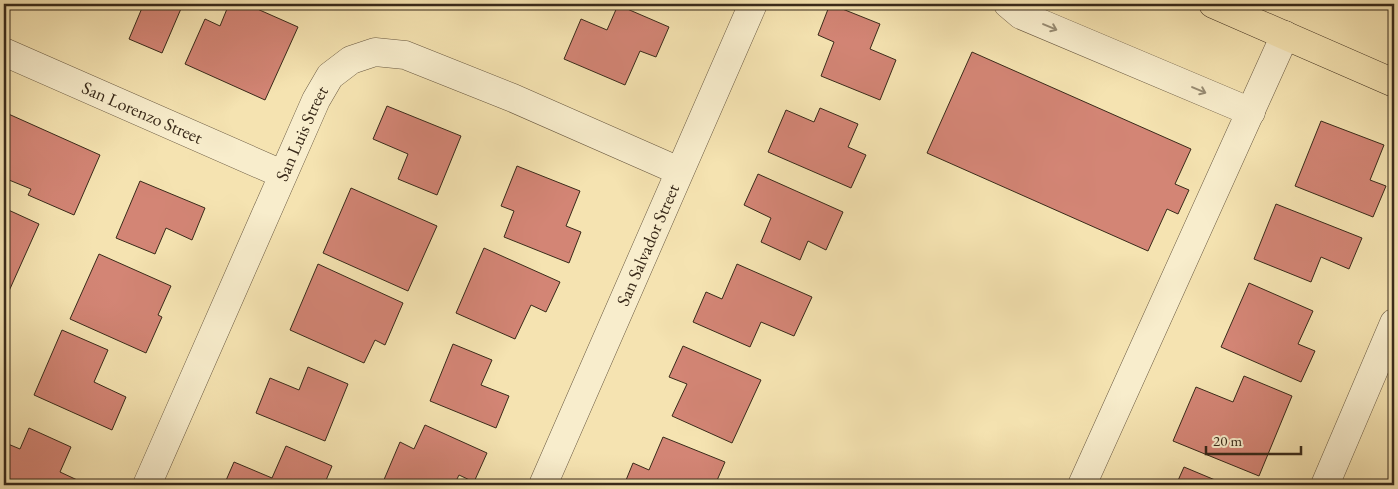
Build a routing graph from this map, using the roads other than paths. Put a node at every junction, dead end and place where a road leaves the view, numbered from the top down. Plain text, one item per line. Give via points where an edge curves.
1 (753, 4) edge
2 (1008, 4) edge
3 (1213, 4) edge
4 (1285, 35) junction
5 (4, 52) edge
6 (1394, 83) edge
7 (1251, 112) junction
8 (679, 171) junction
9 (282, 174) junction
10 (1394, 323) edge
11 (147, 485) edge
12 (543, 485) edge
13 (1082, 485) edge
14 (1324, 485) edge

1 - 8 street, San Salvador Street
2 -> 7 street via 1021,15
3 - 4 main road
4 - 6 main road
4 - 7 street
5 - 9 street, San Lorenzo Street
7 - 13 street
8 - 9 street, San Luis Street via 513,98 404,55 375,52 350,60 330,76
8 - 12 street, San Salvador Street
9 - 11 street, San Luis Street
10 - 14 street

